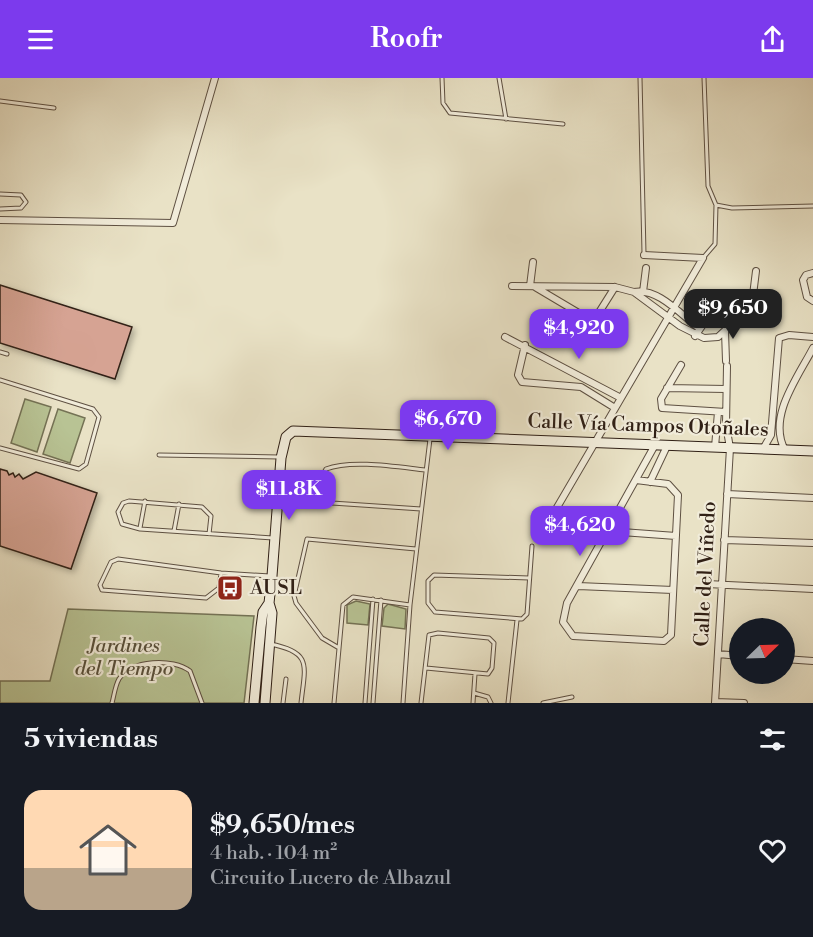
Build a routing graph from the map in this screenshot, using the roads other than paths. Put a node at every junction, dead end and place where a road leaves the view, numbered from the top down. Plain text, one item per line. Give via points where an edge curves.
1 (215, 78) edge
2 (442, 78) edge
3 (500, 78) edge
4 (640, 78) edge
5 (704, 78) edge
6 (0, 100) edge
7 (54, 108) dead end
8 (506, 119) junction
9 (563, 124) dead end
10 (0, 194) edge
11 (716, 205) junction
12 (813, 206) edge
13 (0, 209) edge
14 (0, 220) edge
15 (644, 255) joint
16 (703, 258) junction
17 (533, 262) dead end
18 (646, 268) dead end
19 (756, 271) dead end
20 (813, 273) edge
21 (561, 285) junction
22 (512, 286) dead end
23 (533, 286) junction
24 (615, 287) junction
25 (644, 290) junction
26 (634, 292) junction
27 (753, 293) junction
28 (641, 298) junction
29 (556, 300) junction
30 (813, 301) edge
31 (674, 310) junction
32 (669, 318) junction
33 (593, 322) junction
34 (700, 329) junction
35 (725, 330) junction
36 (614, 334) dead end
37 (695, 336) junction
38 (505, 337) dead end
39 (813, 337) edge
40 (525, 345) junction
41 (813, 348) edge
42 (0, 352) edge
43 (7, 354) dead end
44 (681, 365) dead end
45 (575, 372) junction
46 (0, 380) edge
47 (568, 384) junction
48 (776, 385) junction
49 (792, 387) junction
50 (667, 388) junction
51 (726, 389) junction
52 (621, 398) junction
53 (615, 408) junction
54 (718, 412) junction
55 (726, 412) junction
56 (772, 413) junction
57 (782, 414) junction
58 (430, 437) junction
59 (596, 441) junction
60 (656, 445) junction
61 (667, 446) junction
62 (0, 447) edge
63 (715, 447) junction
64 (730, 448) junction
65 (763, 449) junction
66 (785, 450) junction
67 (813, 451) edge
68 (159, 455) dead end
69 (281, 458) junction
70 (425, 470) junction
71 (636, 480) junction
72 (650, 482) junction
73 (727, 494) junction
74 (813, 498) edge
75 (145, 501) junction
76 (179, 504) junction
77 (421, 509) junction
78 (545, 528) dead end
79 (140, 529) junction
80 (174, 531) junction
81 (608, 531) junction
82 (209, 534) junction
83 (676, 536) junction
84 (274, 538) junction
85 (724, 540) junction
86 (813, 543) edge
87 (532, 546) dead end
88 (416, 549) junction
89 (221, 573) junction
90 (272, 576) junction
91 (529, 578) junction
92 (706, 584) dead end
93 (722, 585) junction
94 (578, 586) junction
95 (813, 589) edge
96 (673, 590) junction
97 (374, 599) junction
98 (381, 600) junction
99 (410, 605) junction
100 (517, 620) junction
101 (264, 644) junction
102 (339, 648) junction
103 (718, 654) junction
104 (729, 655) edge
105 (795, 660) edge
106 (813, 661) edge
107 (426, 668) junction
108 (475, 674) junction
109 (286, 679) dead end
110 (474, 693) junction
111 (572, 697) dead end
112 (715, 702) edge
113 (112, 703) edge
114 (202, 703) edge
115 (254, 703) edge
116 (265, 703) edge
117 (283, 703) edge
118 (301, 703) edge
119 (334, 703) edge
120 (365, 703) edge
121 (373, 703) edge
122 (404, 703) edge
123 (422, 703) edge
124 (473, 703) edge
125 (491, 703) edge
126 (508, 703) edge
127 (543, 703) edge
128 (744, 703) edge

1 - 14 street via 173,223
2 - 8 lane via 443,103 450,113
3 - 8 lane
4 - 15 lane
5 - 11 lane via 708,186
6 - 7 lane
8 - 9 lane
10 - 13 lane via 21,195 26,202 21,208
11 - 12 lane
11 - 16 lane via 715,244
15 - 16 street
16 - 31 street
17 - 23 street
18 - 25 street
19 - 27 street
20 - 30 street via 803,280 807,297
21 - 23 street
21 - 24 street
21 - 29 street
22 - 23 street
23 - 29 street
24 - 26 street
24 - 33 street
25 - 26 street
25 - 28 street
25 - 31 street
26 - 28 street
27 - 34 street via 724,295
27 - 35 street via 750,319
28 - 32 street
29 - 33 street
31 - 32 street
31 - 34 street
32 - 37 street
32 - 52 street
33 - 36 street
34 - 37 street
35 - 37 street via 712,338
35 - 51 street, Calle del Viñedo
38 - 40 street
39 - 48 street via 779,338
40 - 45 street
40 - 47 street via 518,375 522,381
41 - 49 street
42 - 43 lane
44 - 50 street
45 - 47 street
45 - 52 street
46 - 62 lane via 93,409 99,417 86,464 80,469
47 - 53 street via 581,387
48 - 49 street
48 - 56 street
49 - 57 street
50 - 51 street
50 - 54 street via 661,399 662,408
51 - 55 street, Calle del Viñedo
52 - 53 street
53 - 59 street
54 - 55 street
54 - 63 street
55 - 64 street, Calle del Viñedo
56 - 57 street
56 - 65 street via 771,435
57 - 66 street via 780,434
58 - 59 street, Calle Vía Campos Otoñales
58 - 69 street, Calle Vía Campos Otoñales via 293,431 286,437
58 - 70 lane
59 - 60 street, Calle Vía Campos Otoñales
59 - 78 street
60 - 61 street, Calle Vía Campos Otoñales
60 - 71 street
61 - 63 street, Calle Vía Campos Otoñales
61 - 72 street
63 - 64 street, Calle Vía Campos Otoñales
64 - 65 street, Calle Vía Campos Otoñales
64 - 73 street, Calle del Viñedo
65 - 66 street, Calle Vía Campos Otoñales
66 - 67 street, Calle Vía Campos Otoñales
68 - 69 lane
69 - 84 street
70 - 77 lane
70 - 77 lane via 340,466 326,469 321,478 323,496 332,503
71 - 72 street
71 - 81 street
72 - 83 street via 668,484 677,491
73 - 74 street
73 - 85 street, Calle del Viñedo
75 - 76 lane
75 - 79 lane
75 - 79 lane via 126,502 118,512 122,524
76 - 80 lane
76 - 82 lane via 202,507 209,512
77 - 88 lane
79 - 80 lane
80 - 82 lane
81 - 83 street
81 - 94 street
82 - 84 lane
83 - 96 street
84 - 90 street
85 - 86 street
85 - 93 street, Calle del Viñedo
87 - 91 lane
88 - 99 lane
88 - 102 lane via 307,539 294,596 296,603 322,639
89 - 89 lane via 118,559 111,562 100,585 102,590 206,598 219,588
89 - 90 lane
90 - 101 street via 263,612
91 - 100 lane via 527,614
91 - 100 lane via 442,573 432,575 428,581 428,603 435,612
92 - 93 street
93 - 95 street
93 - 103 street, Calle del Viñedo
94 - 96 street
94 - 96 street via 563,616 564,627 573,636 659,641 671,635
97 - 98 lane
97 - 102 lane via 353,597 343,605
97 - 120 lane
98 - 99 lane
98 - 121 lane
99 - 122 lane
100 - 126 lane
101 - 115 street
101 - 116 street
101 - 118 lane via 293,650 302,656 306,666
102 - 119 lane
103 - 104 street
103 - 112 street, Calle del Viñedo
105 - 106 street
107 - 108 lane
107 - 108 lane via 431,634 489,638 495,647 492,670
107 - 123 lane
108 - 110 lane
109 - 117 lane
110 - 124 lane
110 - 125 lane via 488,697
111 - 127 lane
112 - 128 street
113 - 114 lane via 119,679 125,674 141,665 162,663 176,663 190,671

